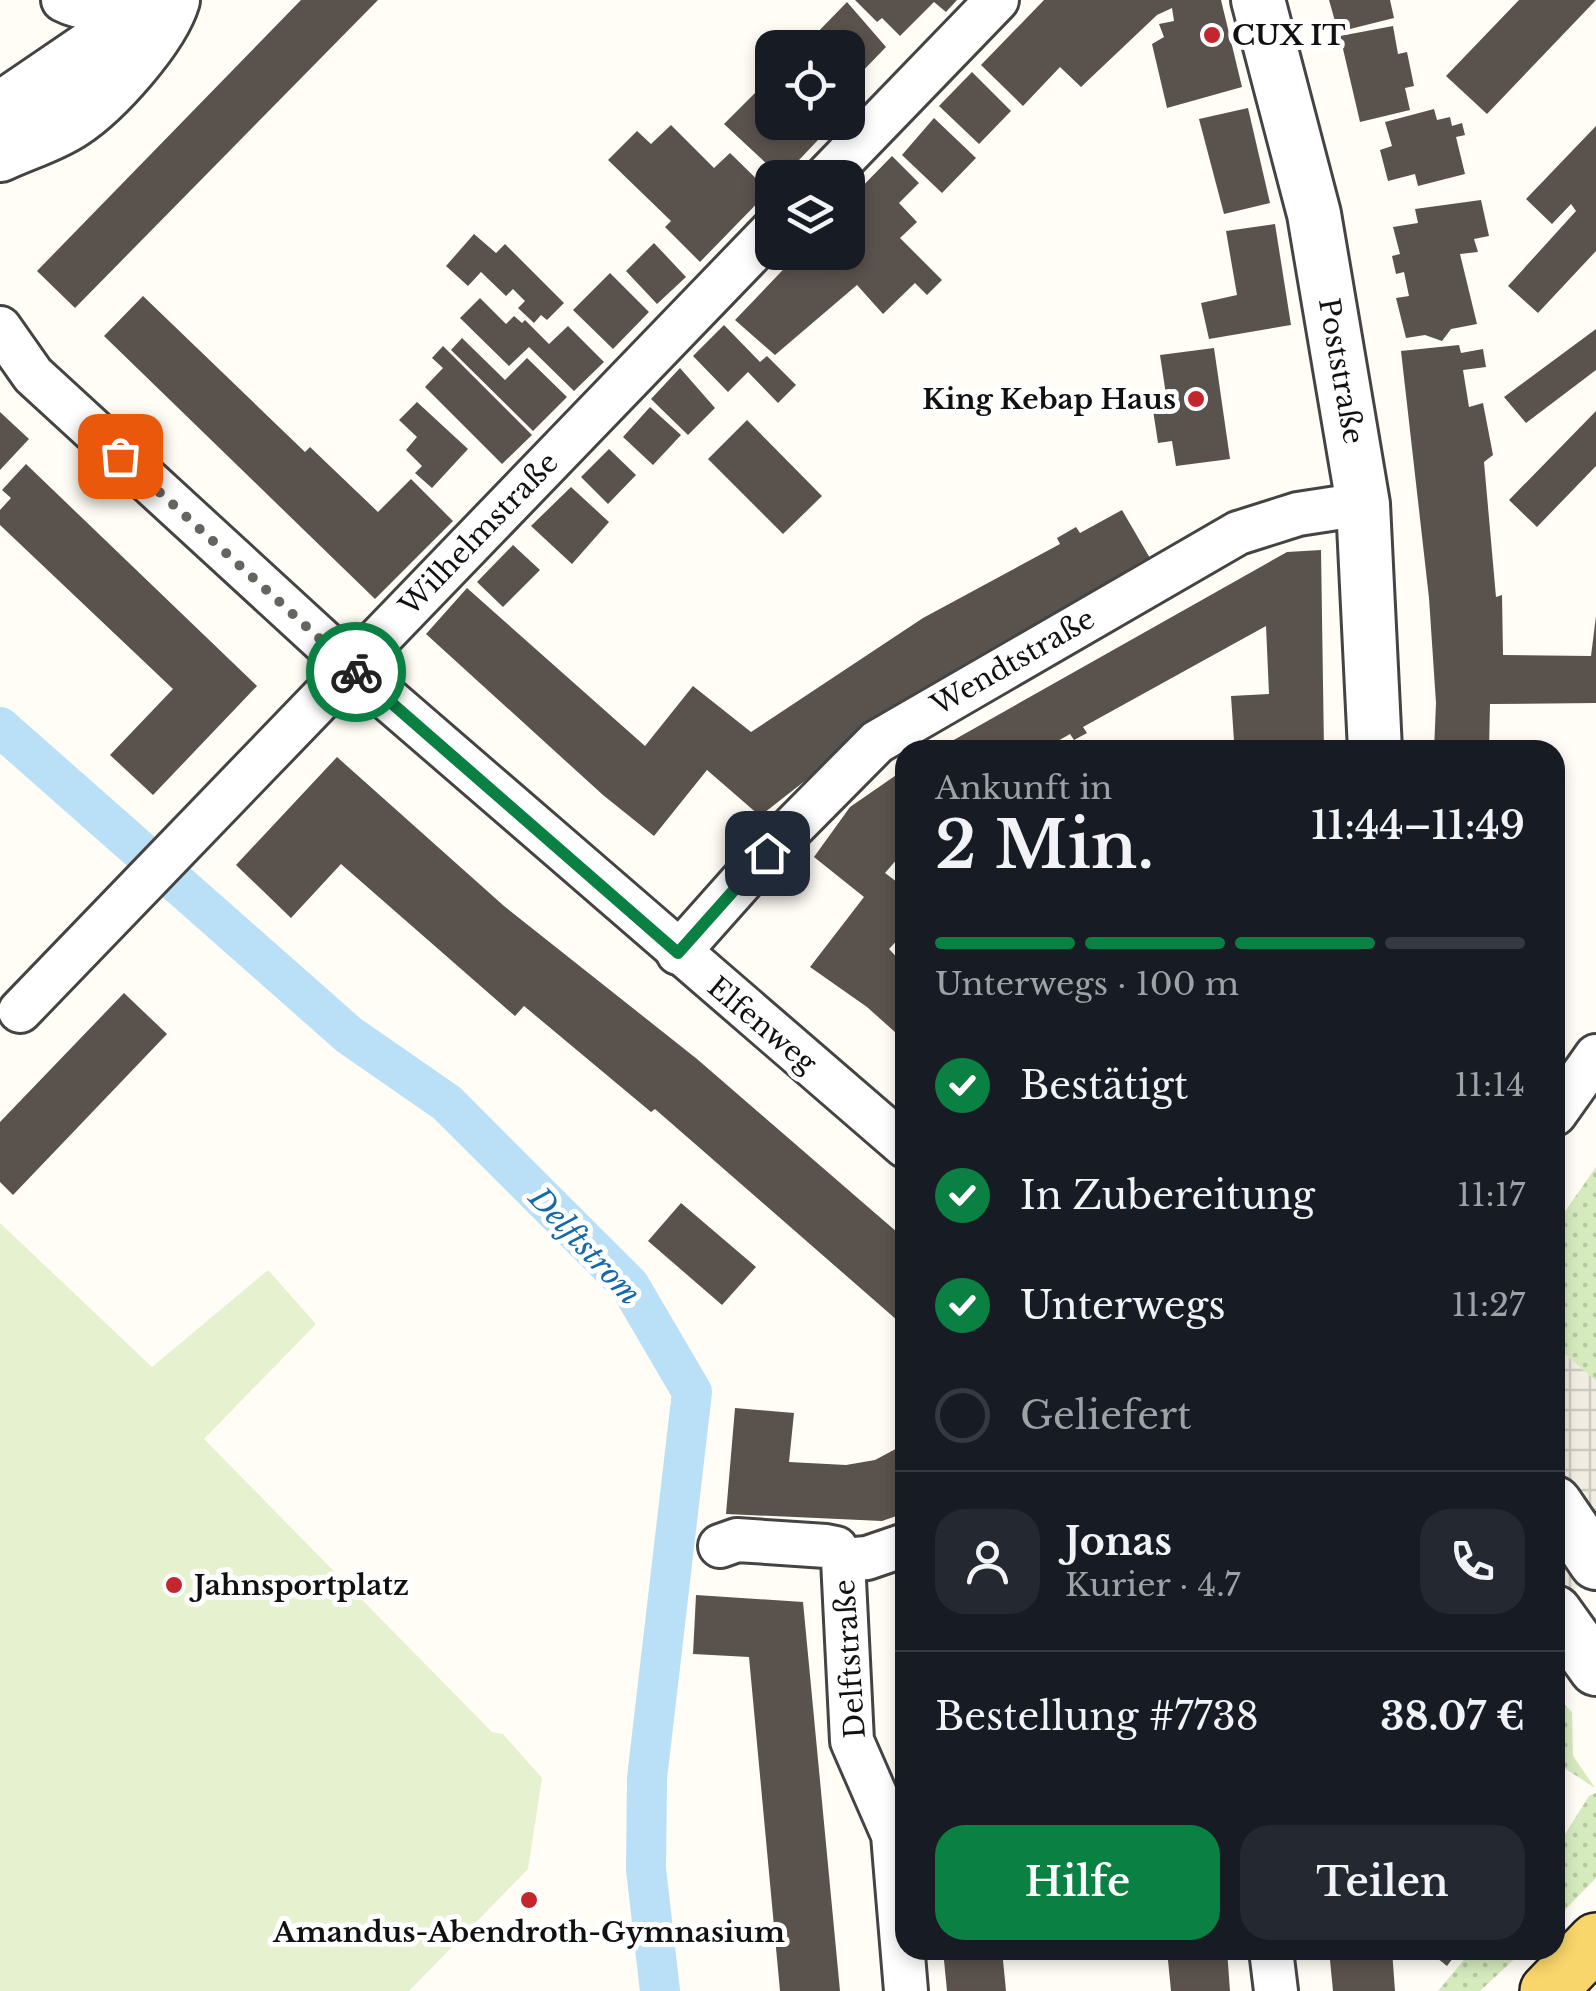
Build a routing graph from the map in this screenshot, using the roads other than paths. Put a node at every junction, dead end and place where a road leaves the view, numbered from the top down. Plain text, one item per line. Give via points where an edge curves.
1 (63, 0) edge
2 (135, 0) edge
3 (160, 0) edge
4 (173, 0) edge
5 (997, 0) edge
6 (1258, 0) edge
7 (0, 109) edge
8 (0, 155) edge
9 (841, 160) edge
10 (755, 249) edge
11 (1, 332) edge
12 (1363, 504) junction
13 (352, 668) junction
14 (1375, 740) edge
15 (678, 953) junction
16 (20, 1011) dead end
17 (1596, 1056) edge
18 (1565, 1100) edge
19 (895, 1137) edge
20 (1565, 1518) edge
21 (720, 1546) dead end
22 (895, 1548) edge
23 (843, 1560) junction
24 (1596, 1563) edge
25 (1565, 1626) edge
26 (1596, 1669) edge
27 (895, 1859) edge
28 (1596, 1942) edge
29 (903, 1960) edge
30 (1272, 1960) edge
31 (906, 1991) edge
32 (1276, 1991) edge
33 (1548, 1991) edge

1 - 2 street via 102,9
3 - 7 street
4 - 8 street via 167,21 74,121
5 - 9 street
6 - 12 street, Poststraße via 1314,214
10 - 13 street, Wilhelmstraße
11 - 13 street, Elfenweg via 33,375
12 - 14 street, Poststraße
12 - 15 street, Wendtstraße via 1238,533 877,742
13 - 15 street, Elfenweg
13 - 16 street, Wilhelmstraße
15 - 19 street, Elfenweg
17 - 18 street
20 - 24 street
21 - 23 street, Delftstraße via 737,1540 826,1546
22 - 23 street, Delftstraße
23 - 27 street, Delftstraße via 852,1740 893,1835
25 - 26 street
28 - 33 main road
29 - 31 street, Delftstraße
30 - 32 street

